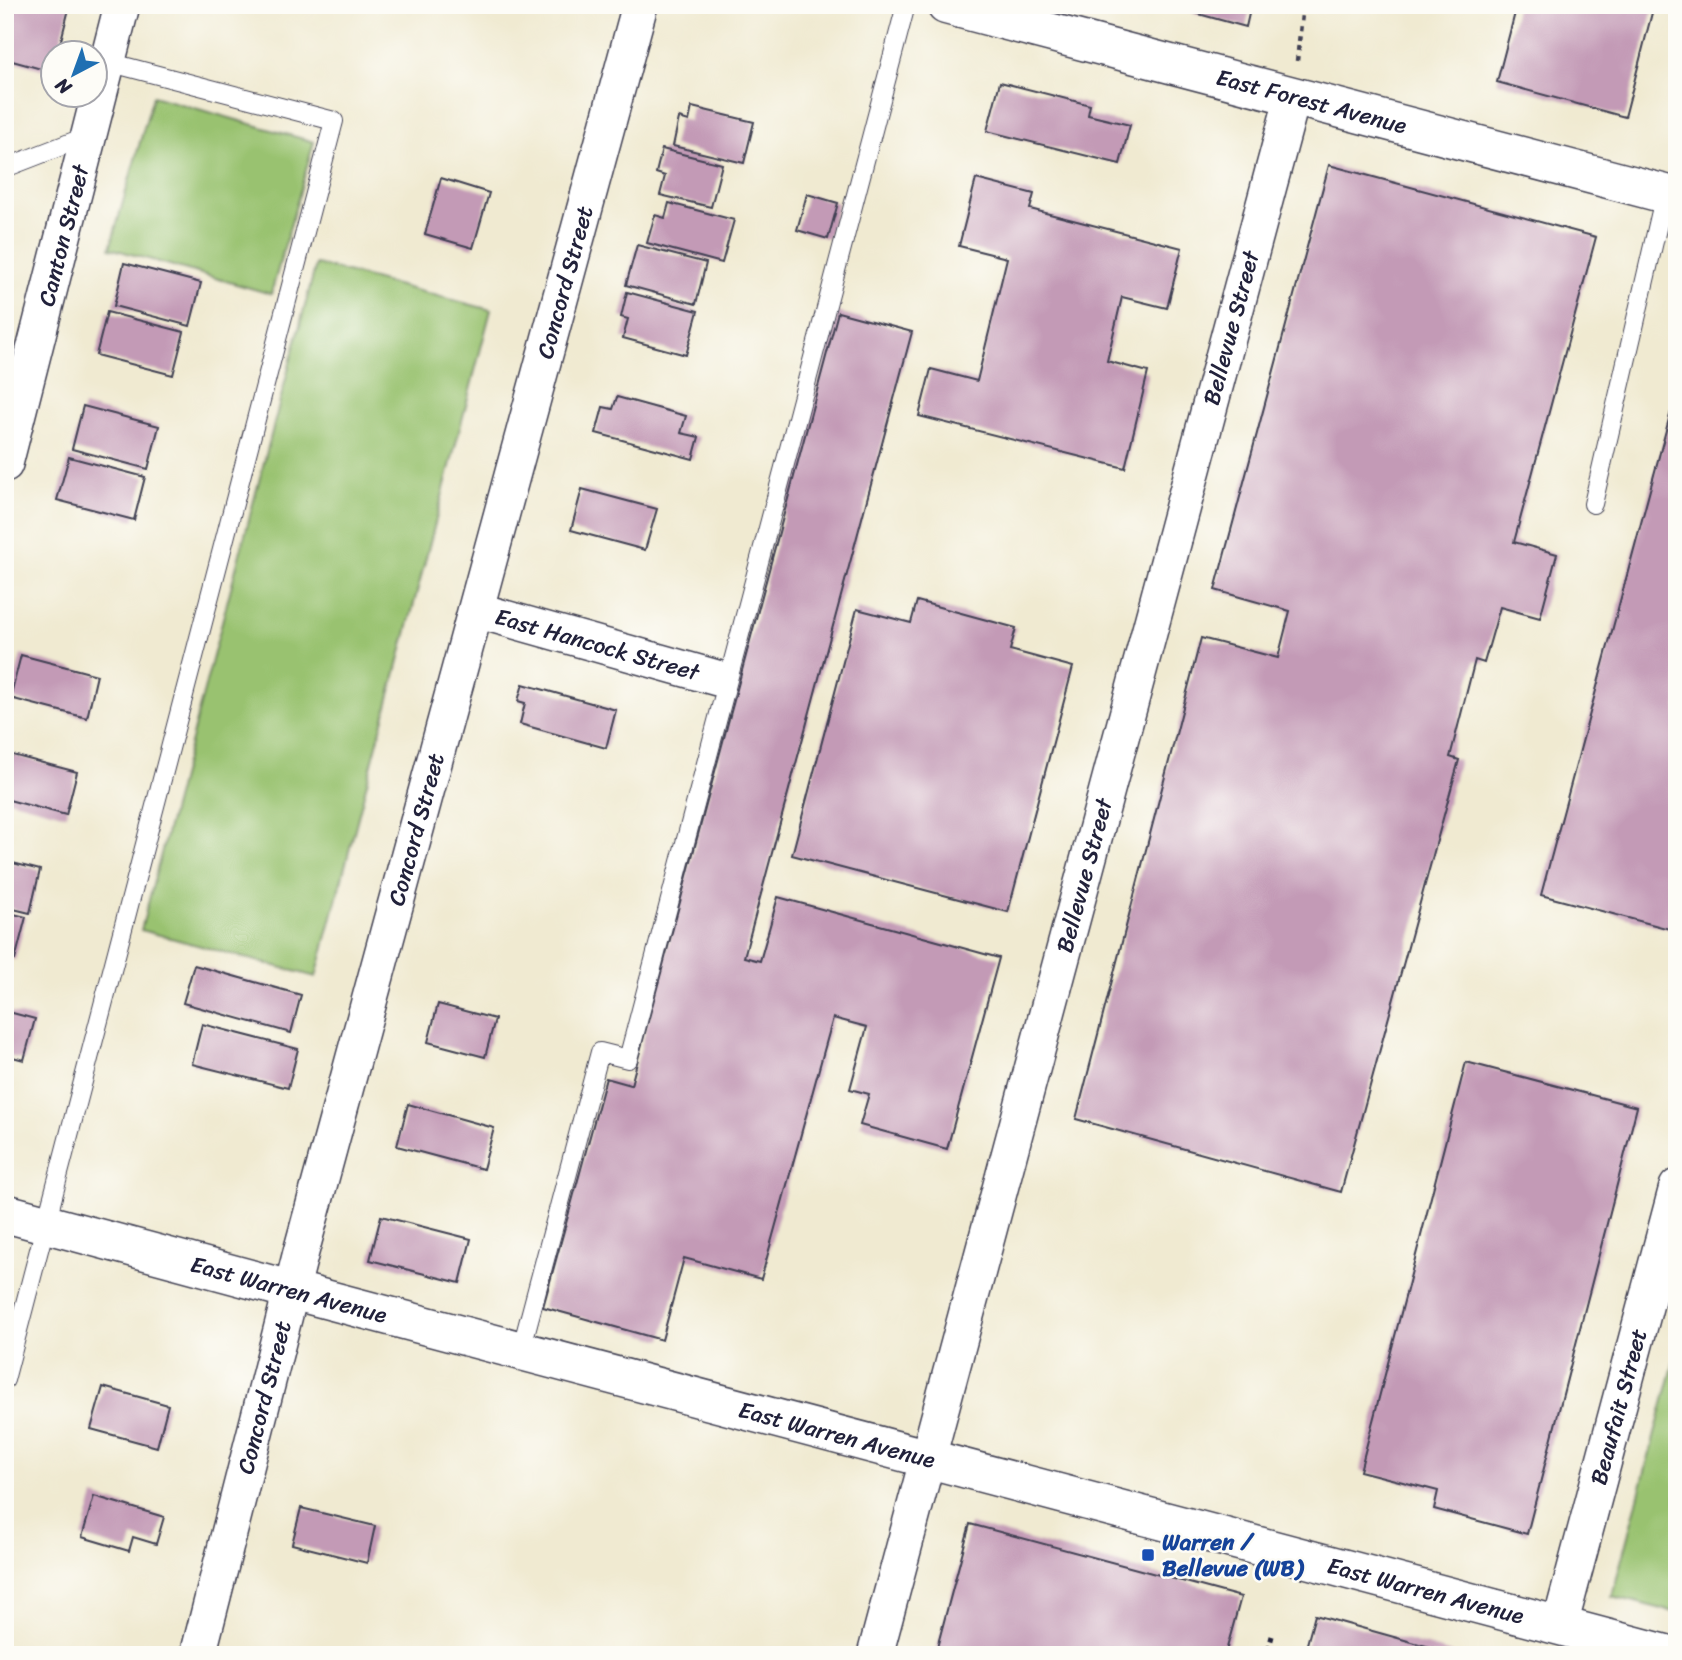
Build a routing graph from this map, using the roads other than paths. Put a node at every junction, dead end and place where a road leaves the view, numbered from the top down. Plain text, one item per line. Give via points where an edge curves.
1 (122, 5) edge
2 (640, 5) edge
3 (906, 5) edge
4 (946, 5) edge
5 (108, 62) joint
6 (1293, 96) junction
7 (97, 108) edge
8 (90, 135) junction
9 (5, 168) edge
10 (1671, 195) edge
11 (5, 464) edge
12 (1592, 504) dead end
13 (476, 610) junction
14 (717, 678) dead end
15 (1677, 1187) edge
16 (5, 1213) edge
17 (46, 1224) junction
18 (291, 1290) junction
19 (521, 1350) junction
20 (5, 1380) edge
21 (928, 1457) junction
22 (1560, 1626) junction
23 (198, 1655) edge
24 (875, 1655) edge
25 (1670, 1655) edge

1 - 5 street, Canton Street
2 - 13 street, Concord Street
3 - 19 lane via 628,1059 600,1052
4 - 6 main road, East Forest Avenue
5 - 17 lane via 334,121
6 - 10 main road, East Forest Avenue
6 - 21 street, Bellevue Street
7 - 8 street, Canton Street
8 - 9 lane
8 - 11 street, Canton Street
10 - 12 lane
13 - 14 street, East Hancock Street
13 - 18 street, Concord Street
15 - 22 street, Beaufait Street
16 - 17 main road, East Warren Avenue
17 - 18 main road, East Warren Avenue
17 - 20 lane
18 - 19 main road, East Warren Avenue
18 - 23 street, Concord Street
19 - 21 main road, East Warren Avenue
21 - 22 main road, East Warren Avenue
21 - 24 street, Bellevue Street
22 - 25 main road, East Warren Avenue

